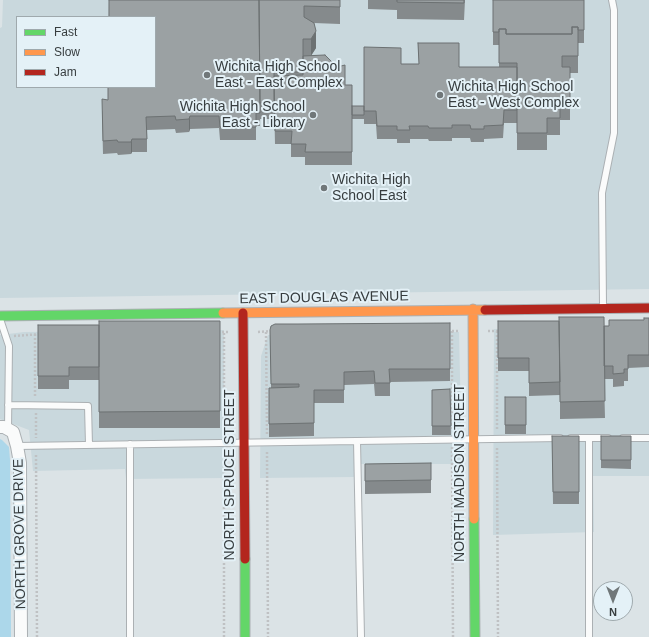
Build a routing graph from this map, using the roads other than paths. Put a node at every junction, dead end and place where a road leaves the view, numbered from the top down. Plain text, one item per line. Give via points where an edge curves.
1 (612, 0) edge
2 (603, 308) junction
3 (649, 308) edge
4 (473, 309) junction
5 (243, 313) junction
6 (0, 317) edge
7 (8, 405) junction
8 (7, 430) edge
9 (589, 438) junction
10 (611, 438) edge
11 (619, 438) edge
12 (649, 438) edge
13 (474, 439) junction
14 (357, 441) junction
15 (244, 443) junction
16 (130, 444) junction
17 (89, 445) junction
18 (18, 446) junction
19 (21, 637) edge
20 (130, 637) edge
21 (245, 637) edge
22 (361, 637) edge
23 (475, 637) edge
24 (589, 637) edge

1 - 2 lane via 614,133 602,193
2 - 3 street, EAST DOUGLAS AVENUE
2 - 4 street, EAST DOUGLAS AVENUE
4 - 5 street, EAST DOUGLAS AVENUE
4 - 13 street, NORTH MADISON STREET
5 - 6 street, EAST DOUGLAS AVENUE
5 - 15 street, NORTH SPRUCE STREET
6 - 7 lane via 9,346
7 - 8 lane
7 - 17 lane via 88,406
8 - 18 street, NORTH GROVE DRIVE
9 - 10 lane
9 - 13 lane
9 - 24 lane
11 - 12 lane
13 - 14 lane
13 - 23 street, NORTH MADISON STREET
14 - 15 lane
14 - 22 lane
15 - 16 lane
15 - 21 street, NORTH SPRUCE STREET
16 - 17 lane
16 - 20 lane
17 - 18 lane
18 - 19 street, NORTH GROVE DRIVE

